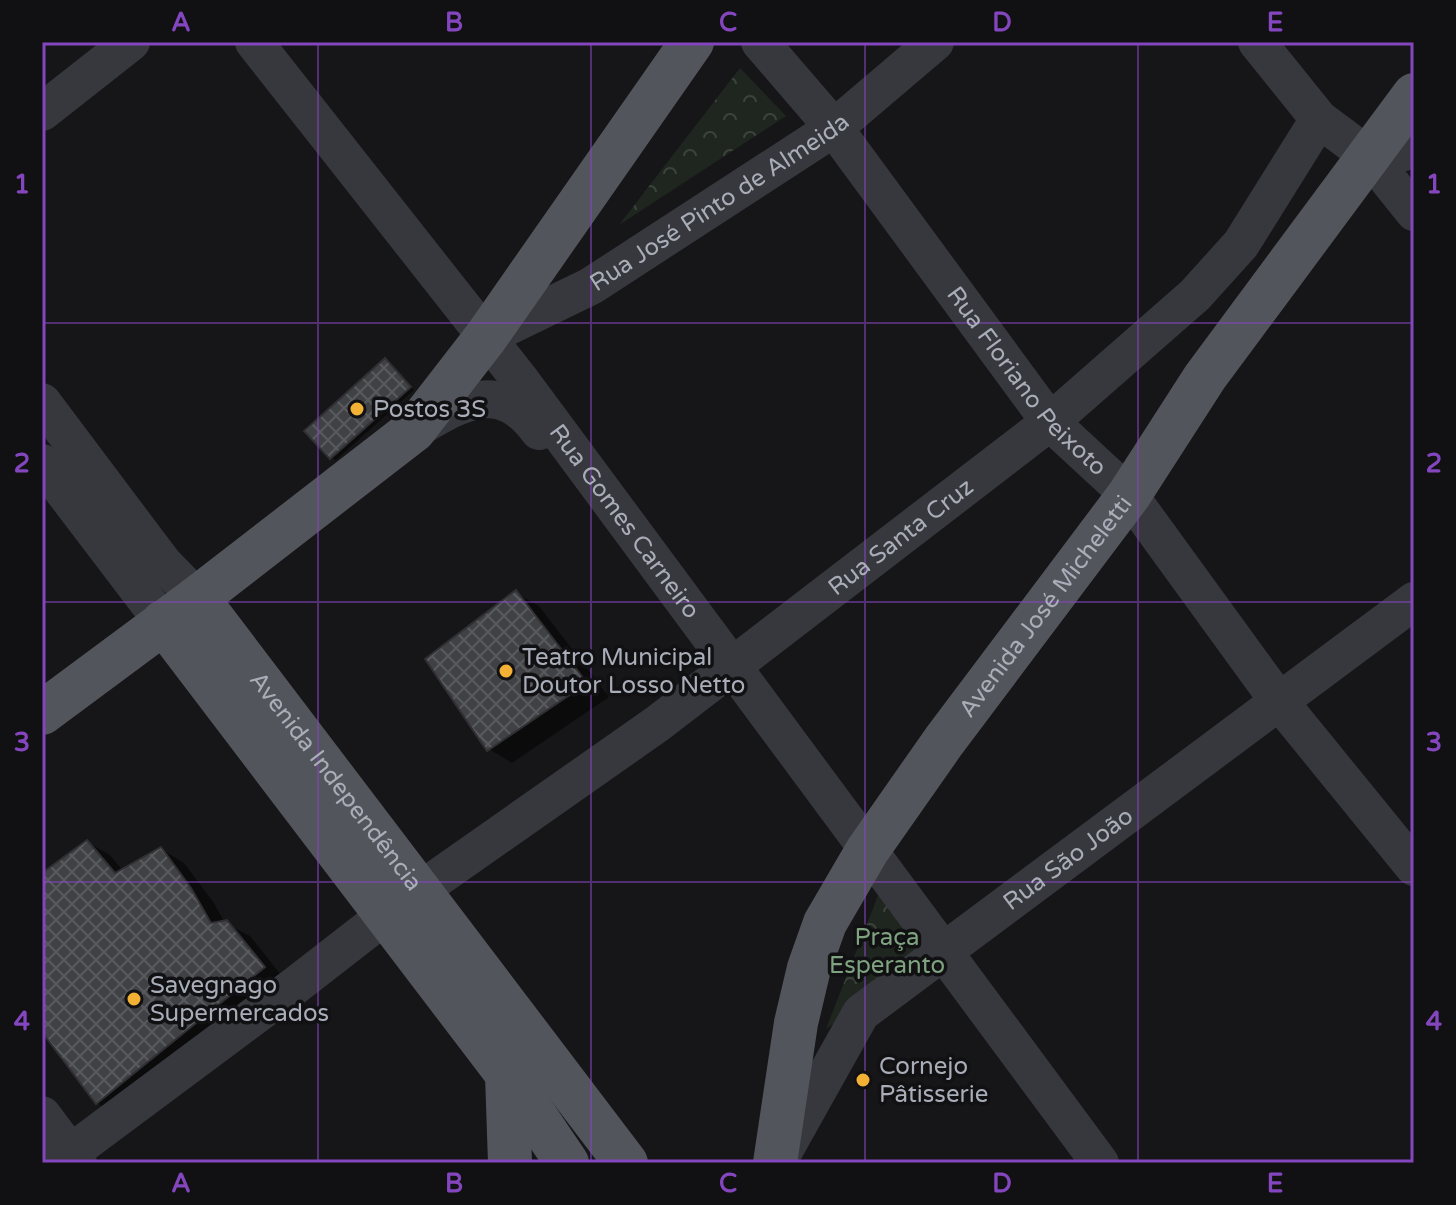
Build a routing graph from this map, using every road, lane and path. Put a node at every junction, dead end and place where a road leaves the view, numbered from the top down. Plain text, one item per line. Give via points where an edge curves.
1 (131, 42) edge
2 (254, 42) edge
3 (692, 42) edge
4 (760, 42) edge
5 (935, 42) edge
6 (1257, 42) edge
7 (1414, 95) edge
8 (42, 112) edge
9 (1319, 119) junction
10 (834, 128) junction
11 (1414, 149) edge
12 (1370, 157) junction
13 (1414, 212) edge
14 (486, 337) junction
15 (42, 402) edge
16 (1050, 422) junction
17 (414, 430) junction
18 (42, 463) edge
19 (1129, 495) junction
20 (1414, 601) edge
21 (180, 610) junction
22 (732, 667) junction
23 (1278, 700) junction
24 (42, 713) edge
25 (612, 755) junction
26 (867, 851) junction
27 (1414, 867) edge
28 (402, 903) junction
29 (945, 953) junction
30 (507, 1074) junction
31 (42, 1115) edge
32 (69, 1160) edge
33 (510, 1163) edge
34 (567, 1163) edge
35 (626, 1163) edge
36 (776, 1163) edge
37 (1100, 1163) edge

1 - 8 street
2 - 14 street, Rua Gomes Carneiro
3 - 14 main road
4 - 10 street, Rua Floriano Peixoto
5 - 10 street, Rua José Pinto de Almeida
6 - 9 street
7 - 12 main road, Avenida José Micheletti
9 - 12 street
9 - 16 street, Rua Santa Cruz via 1241,244 1195,295
10 - 14 street, Rua José Pinto de Almeida via 591,286
10 - 16 street, Rua Floriano Peixoto
11 - 12 street
12 - 13 street
12 - 19 main road, Avenida José Micheletti via 1205,377
14 - 17 main road
14 - 22 street, Rua Gomes Carneiro
15 - 21 street, Avenida Independência via 163,563
16 - 19 street, Rua Floriano Peixoto
16 - 22 street, Rua Santa Cruz
17 - 21 main road
17 - 25 street, Rua Gomes Carneiro via 458,405 496,398 514,404 692,637 697,668
18 - 21 street, Avenida Independência
19 - 23 street, Rua Floriano Peixoto
19 - 26 main road, Avenida José Micheletti
20 - 23 street, Rua São João
21 - 24 main road
21 - 28 main road, Avenida Independência
22 - 25 street, Rua Santa Cruz
22 - 26 street, Rua Gomes Carneiro
23 - 27 street, Rua Floriano Peixoto
23 - 29 street, Rua São João
25 - 28 street, Rua Santa Cruz
26 - 29 street, Rua Gomes Carneiro
26 - 36 main road, Avenida José Micheletti via 825,923 809,968
28 - 30 main road, Avenida Independência
28 - 32 street, Rua Santa Cruz
28 - 35 main road, Avenida Independência
29 - 36 street, Rua São João via 861,1013
29 - 37 street, Rua Gomes Carneiro
30 - 33 main road
30 - 34 main road, Avenida Independência
31 - 32 street

